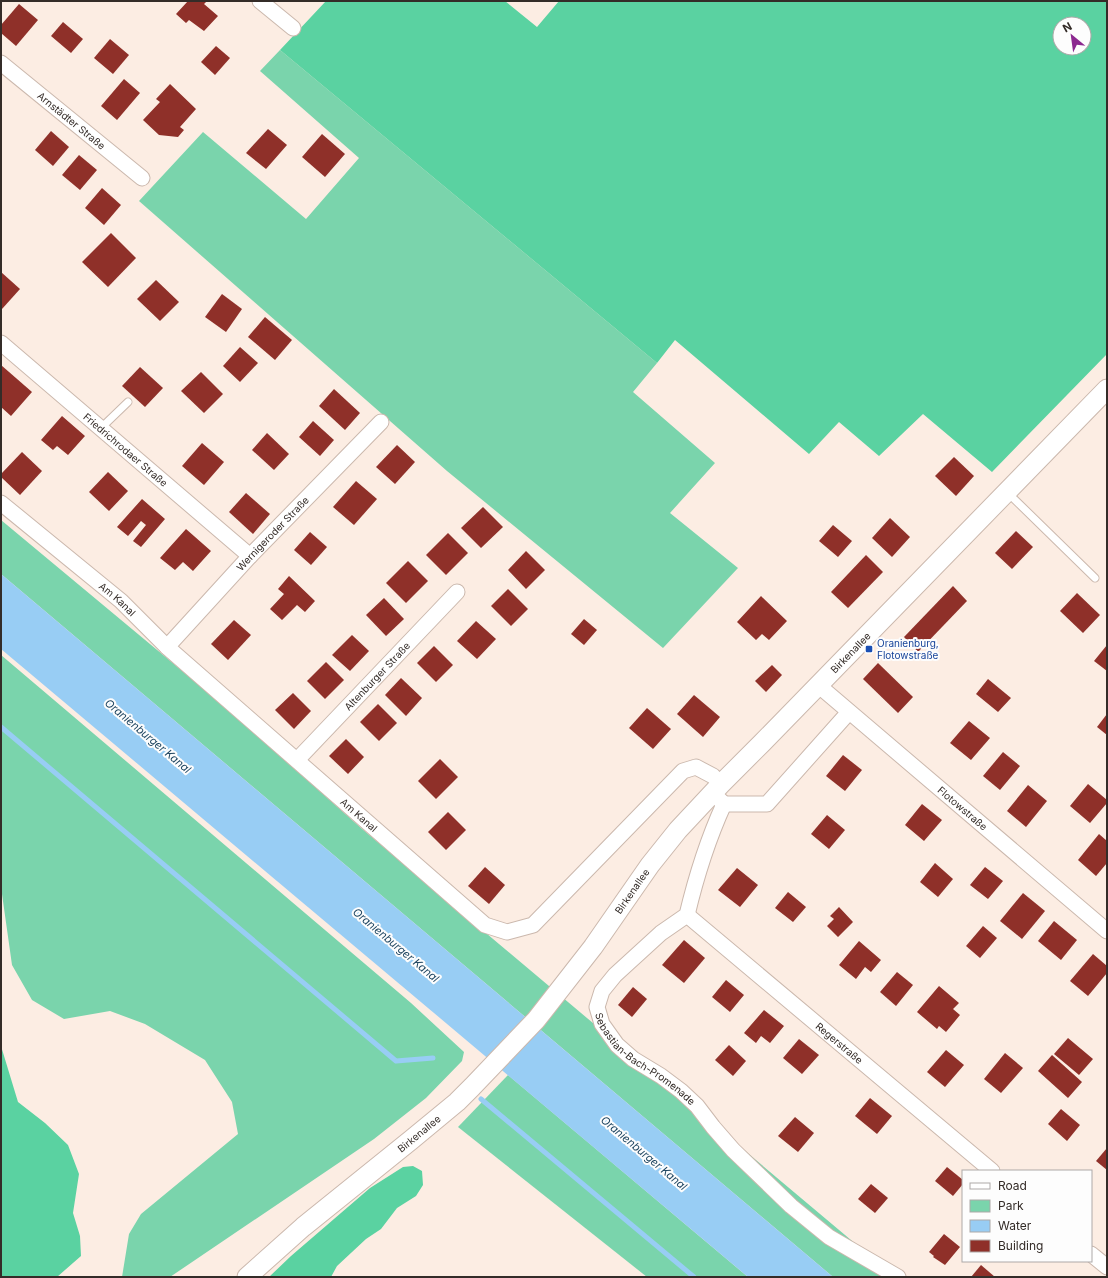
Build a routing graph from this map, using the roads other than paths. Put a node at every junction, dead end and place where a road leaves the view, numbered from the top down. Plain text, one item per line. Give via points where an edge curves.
1 (260, 1) edge
2 (293, 28) dead end
3 (1, 63) edge
4 (142, 178) dead end
5 (1, 343) edge
6 (1107, 389) edge
7 (128, 402) dead end
8 (381, 422) dead end
9 (101, 428) junction
10 (1007, 492) junction
11 (1, 503) edge
12 (250, 556) junction
13 (1095, 578) dead end
14 (457, 592) dead end
15 (168, 647) junction
16 (818, 685) junction
17 (849, 712) junction
18 (297, 760) junction
19 (719, 793) junction
20 (688, 915) junction
21 (1107, 931) edge
22 (991, 1170) edge
23 (1092, 1255) edge
24 (1107, 1267) edge
25 (247, 1277) edge
26 (898, 1277) edge

1 - 2 street
3 - 4 street, Arnstädter Straße
5 - 9 street, Friedrichrodaer Straße
6 - 10 street, Birkenallee
7 - 9 lane
8 - 12 street, Wernigeroder Straße
9 - 12 street, Friedrichrodaer Straße
10 - 13 lane
10 - 16 street, Birkenallee
11 - 15 street, Am Kanal via 121,600
12 - 15 street, Wernigeroder Straße
14 - 18 street, Altenburger Straße
15 - 18 street, Am Kanal
16 - 17 street, Flotowstraße
16 - 19 street, Birkenallee
17 - 19 street via 767,804
17 - 21 street, Flotowstraße
18 - 19 street, Am Kanal via 485,925 507,932 532,925 683,771 696,767 713,776
19 - 20 street via 718,817 694,887
19 - 25 street, Birkenallee via 678,830 536,1020 482,1077 457,1102 303,1227
20 - 22 street, Regerstraße
20 - 26 street, Sebastian-Bach-Promenade via 661,933 602,991 597,1007 602,1024 617,1045 633,1059 661,1076 692,1101 733,1150 791,1206 829,1237
23 - 24 street

